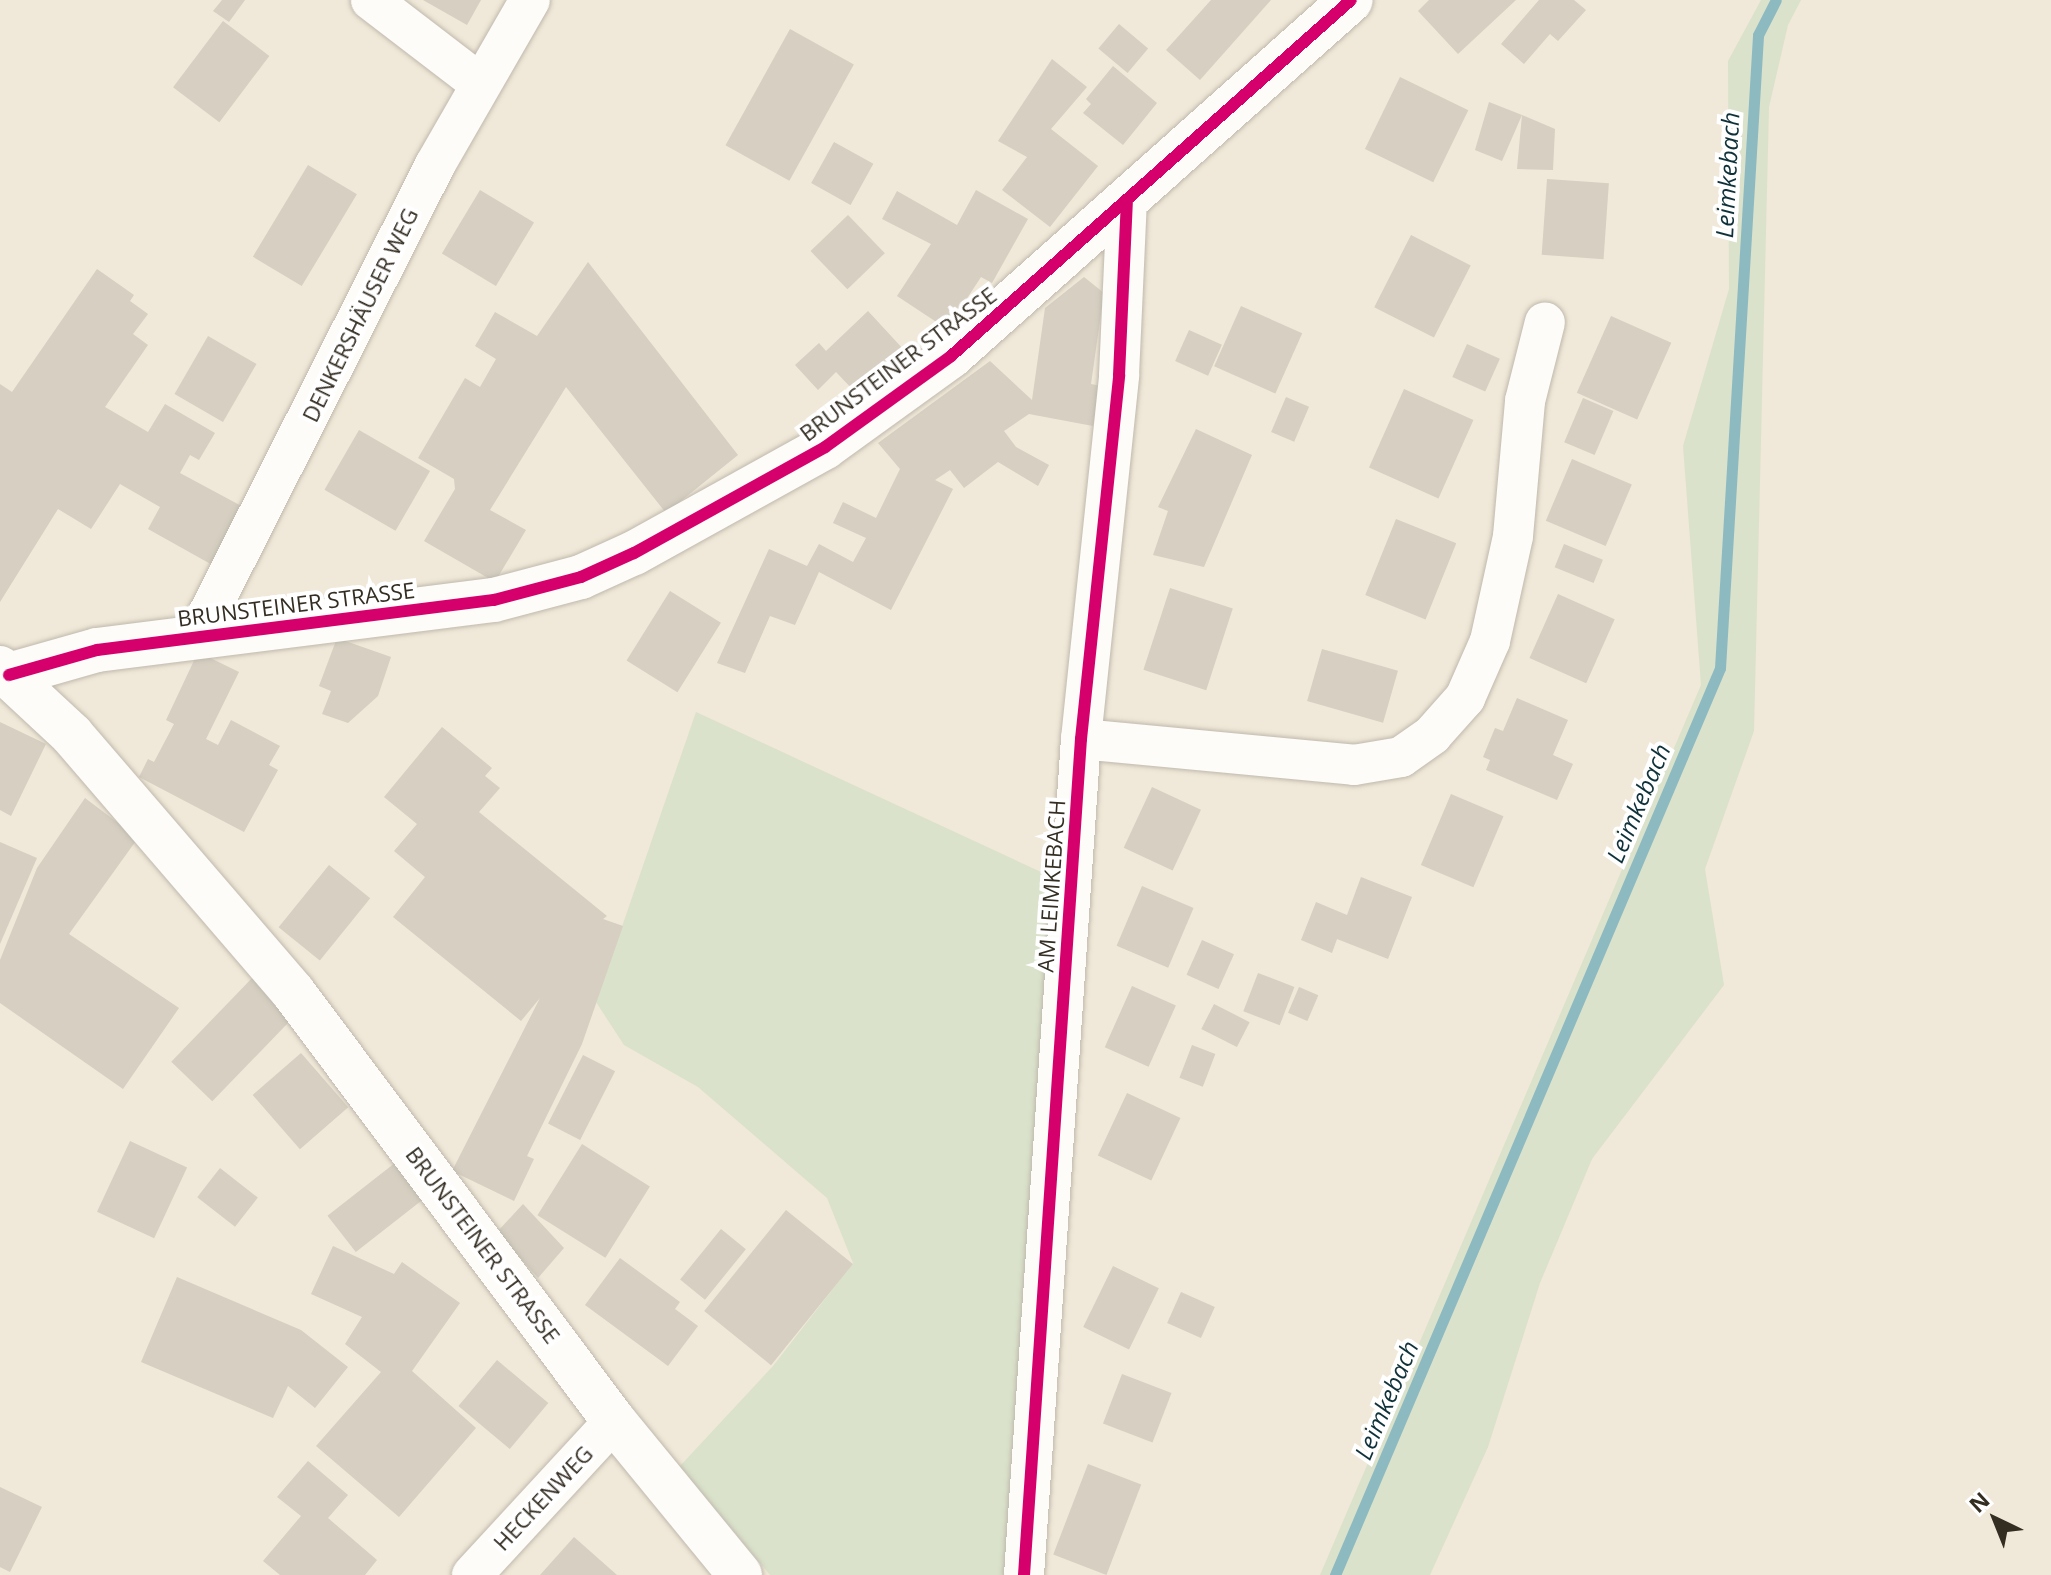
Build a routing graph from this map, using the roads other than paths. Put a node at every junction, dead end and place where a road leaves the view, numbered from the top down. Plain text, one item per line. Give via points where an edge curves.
1 (371, 0) edge
2 (530, 0) edge
3 (1351, 0) edge
4 (479, 83) junction
5 (1127, 200) junction
6 (1545, 322) dead end
7 (198, 634) junction
8 (5, 672) edge
9 (1081, 739) junction
10 (614, 1421) junction
11 (472, 1575) edge
12 (740, 1575) edge
13 (1024, 1575) edge

1 - 4 street
2 - 4 street, DENKERSHÄUSER WEG
3 - 5 street, BRUNSTEINER STRASSE
4 - 7 street, DENKERSHÄUSER WEG
5 - 7 street, BRUNSTEINER STRASSE via 1018,299 887,403 756,489 634,553 569,581 494,600
5 - 9 street, AM LEIMKEBACH via 1119,375
6 - 9 street via 1525,401 1513,536 1490,641 1465,698 1432,735 1401,757 1354,765
7 - 8 street, BRUNSTEINER STRASSE
8 - 10 street, BRUNSTEINER STRASSE via 72,735 293,992
9 - 13 street, AM LEIMKEBACH
10 - 11 street, HECKENWEG
10 - 12 street, BRUNSTEINER STRASSE

